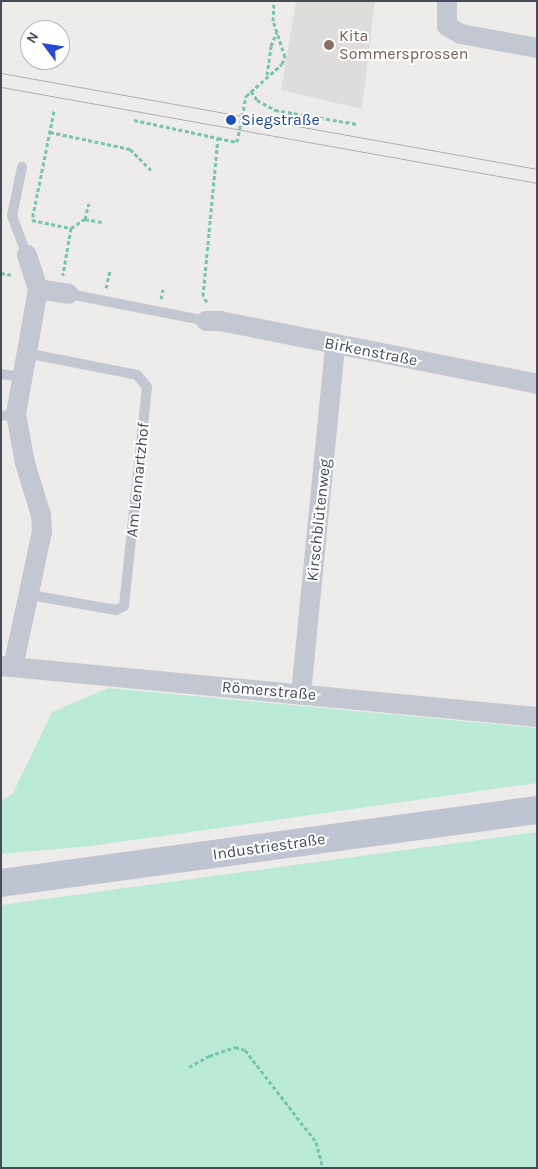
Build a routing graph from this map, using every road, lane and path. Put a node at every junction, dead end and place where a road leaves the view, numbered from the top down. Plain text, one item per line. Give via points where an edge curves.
1 (274, 1) edge
2 (446, 7) edge
3 (277, 31) junction
4 (537, 48) edge
5 (267, 76) junction
6 (250, 91) junction
7 (54, 111) dead end
8 (134, 120) dead end
9 (357, 124) dead end
10 (50, 132) junction
11 (218, 138) junction
12 (22, 167) dead end
13 (150, 170) dead end
14 (89, 203) dead end
15 (86, 219) junction
16 (102, 222) dead end
17 (71, 228) junction
18 (27, 255) joint
19 (38, 288) junction
20 (64, 293) junction
21 (213, 321) junction
22 (335, 345) junction
23 (26, 353) junction
24 (1, 374) edge
25 (21, 377) junction
26 (537, 384) edge
27 (8, 415) edge
28 (30, 595) junction
29 (7, 666) edge
30 (301, 694) junction
31 (537, 717) edge
32 (537, 810) edge
33 (1, 883) edge
34 (189, 1067) dead end
35 (323, 1168) edge

1 - 3 path via 273,21
2 - 4 street via 448,26 460,34
3 - 5 path via 271,46
3 - 5 path via 286,57
5 - 6 path
6 - 9 path via 257,100 275,110
6 - 11 path via 244,102 237,142
7 - 10 path
8 - 11 path
10 - 13 path via 130,149
10 - 17 path via 32,220
11 - 21 path via 203,296
12 - 18 lane via 12,216
14 - 15 path
15 - 16 path
15 - 17 path
17 - 20 path
18 - 19 street
19 - 20 street
19 - 23 street
20 - 21 lane
21 - 22 street, Birkenstraße
22 - 26 street, Birkenstraße
22 - 30 street, Kirschblütenweg
23 - 25 street
23 - 28 lane, Am Lennartzhof via 138,375 147,387 124,606 116,610
24 - 25 lane
25 - 27 street
27 - 28 street via 41,515 42,532
28 - 29 street
29 - 30 street, Römerstraße
30 - 31 street, Römerstraße
32 - 33 main road, Industriestraße
34 - 35 path via 235,1047 245,1050 316,1142

